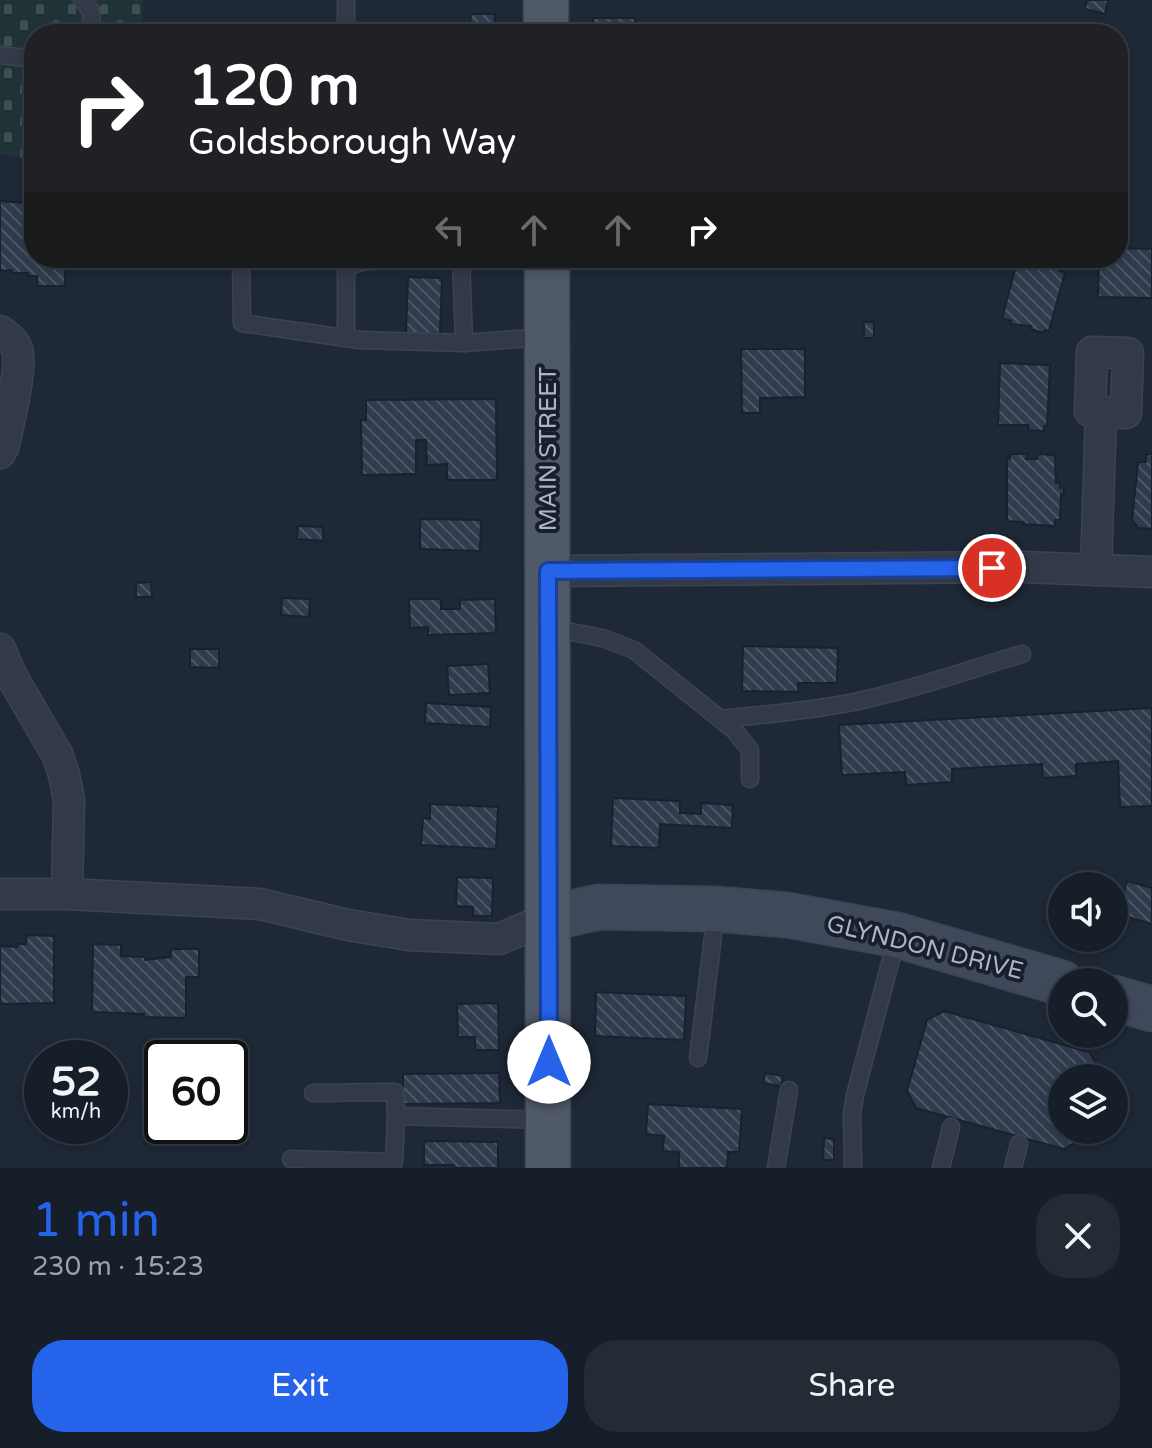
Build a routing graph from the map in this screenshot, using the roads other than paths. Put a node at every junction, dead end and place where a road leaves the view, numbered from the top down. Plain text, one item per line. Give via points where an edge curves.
1 (82, 0) edge
2 (346, 0) edge
3 (546, 0) edge
4 (92, 24) edge
5 (346, 24) edge
6 (546, 24) edge
7 (0, 55) edge
8 (24, 58) edge
9 (241, 268) edge
10 (346, 268) edge
11 (461, 268) edge
12 (547, 268) edge
13 (0, 331) edge
14 (547, 337) junction
15 (346, 338) junction
16 (464, 343) junction
17 (1101, 412) dead end
18 (0, 453) edge
19 (1096, 570) junction
20 (548, 571) junction
21 (1152, 572) edge
22 (548, 627) junction
23 (0, 649) edge
24 (1022, 654) dead end
25 (720, 719) junction
26 (750, 779) dead end
27 (0, 894) edge
28 (67, 894) junction
29 (716, 909) junction
30 (549, 918) junction
31 (897, 935) junction
32 (1048, 979) edge
33 (1128, 1002) edge
34 (1152, 1009) edge
35 (698, 1058) dead end
36 (789, 1090) dead end
37 (313, 1093) dead end
38 (396, 1116) junction
39 (549, 1120) junction
40 (951, 1127) dead end
41 (1019, 1144) dead end
42 (291, 1159) dead end
43 (548, 1168) edge
44 (776, 1168) edge
45 (853, 1168) edge
46 (941, 1168) edge
47 (1013, 1168) edge

1 - 4 lane via 91,11
2 - 5 lane
3 - 6 main road
7 - 8 lane
9 - 15 lane via 242,323
10 - 15 lane
11 - 16 lane
12 - 14 main road, MAIN STREET
13 - 18 street via 17,350
14 - 16 lane
14 - 20 main road, MAIN STREET
15 - 16 lane
17 - 19 street
19 - 20 street
19 - 21 street
20 - 22 main road, MAIN STREET
22 - 25 lane via 634,650
22 - 30 main road, MAIN STREET
23 - 28 street via 64,775 69,800
24 - 25 lane via 852,702
25 - 26 lane via 750,750
27 - 28 street
28 - 30 street via 260,904 409,935 499,939
29 - 30 street, GLYNDON DRIVE via 599,907
29 - 31 street, GLYNDON DRIVE via 787,915
29 - 35 lane
30 - 39 main road, MAIN STREET
31 - 32 street, GLYNDON DRIVE
31 - 45 lane via 855,1095
33 - 34 street
36 - 44 lane
37 - 38 lane via 395,1092
38 - 39 lane
38 - 42 lane via 394,1162
39 - 43 main road, MAIN STREET
40 - 46 lane
41 - 47 lane

